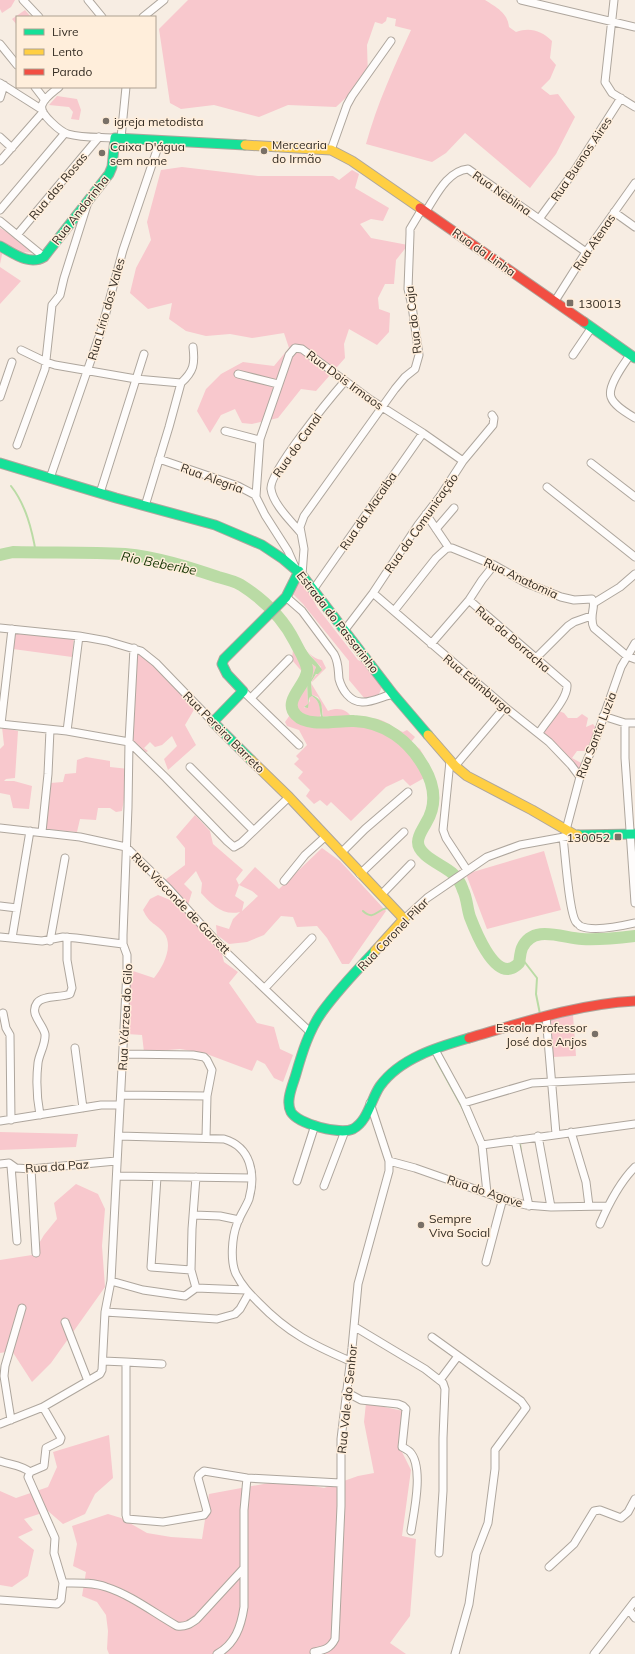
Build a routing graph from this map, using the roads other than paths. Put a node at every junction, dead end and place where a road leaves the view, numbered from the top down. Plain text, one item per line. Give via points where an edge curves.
1 (23, 0) edge
2 (88, 0) edge
3 (150, 0) edge
4 (164, 0) edge
5 (521, 0) edge
6 (614, 0) edge
7 (155, 7) junction
8 (38, 16) edge
9 (101, 16) edge
10 (144, 16) edge
11 (611, 22) junction
12 (635, 27) edge
13 (391, 41) dead end
14 (0, 44) edge
15 (16, 64) edge
16 (2, 84) edge
17 (36, 88) edge
18 (58, 88) edge
19 (126, 88) edge
20 (0, 98) edge
21 (621, 98) junction
22 (45, 100) junction
23 (635, 107) edge
24 (41, 112) junction
25 (64, 132) junction
26 (0, 137) edge
27 (99, 137) junction
28 (118, 138) junction
29 (160, 141) junction
30 (12, 148) junction
31 (331, 150) junction
32 (0, 161) edge
33 (635, 183) edge
34 (89, 200) junction
35 (0, 210) edge
36 (424, 210) junction
37 (614, 212) junction
38 (539, 219) junction
39 (0, 221) edge
40 (635, 227) edge
41 (17, 235) junction
42 (0, 246) edge
43 (586, 252) junction
44 (42, 259) junction
45 (555, 301) junction
46 (592, 327) junction
47 (193, 347) dead end
48 (21, 350) dead end
49 (144, 354) dead end
50 (573, 355) dead end
51 (633, 356) edge
52 (12, 362) dead end
53 (46, 362) junction
54 (88, 370) junction
55 (238, 374) dead end
56 (136, 379) junction
57 (345, 380) junction
58 (181, 383) junction
59 (278, 384) junction
60 (0, 397) edge
61 (382, 407) junction
62 (492, 415) dead end
63 (635, 418) edge
64 (225, 431) dead end
65 (423, 433) junction
66 (259, 440) junction
67 (18, 445) dead end
68 (159, 459) junction
69 (463, 461) junction
70 (0, 463) edge
71 (591, 463) dead end
72 (50, 478) junction
73 (547, 487) dead end
74 (100, 494) junction
75 (256, 496) junction
76 (635, 496) edge
77 (145, 506) junction
78 (454, 508) dead end
79 (426, 514) junction
80 (436, 529) junction
81 (300, 532) junction
82 (449, 548) junction
83 (635, 557) edge
84 (494, 565) junction
85 (298, 571) junction
86 (635, 574) edge
87 (313, 590) junction
88 (373, 593) junction
89 (286, 596) junction
90 (468, 600) junction
91 (594, 603) junction
92 (394, 611) junction
93 (591, 616) junction
94 (0, 628) edge
95 (12, 629) junction
96 (344, 631) junction
97 (79, 636) junction
98 (431, 644) junction
99 (635, 644) edge
100 (134, 648) junction
101 (627, 656) junction
102 (536, 658) junction
103 (289, 659) dead end
104 (635, 659) edge
105 (385, 683) junction
106 (243, 690) junction
107 (393, 694) junction
108 (251, 698) junction
109 (379, 698) junction
110 (505, 707) junction
111 (603, 716) junction
112 (213, 722) junction
113 (624, 723) junction
114 (635, 723) edge
115 (1, 724) edge
116 (50, 730) junction
117 (67, 731) junction
118 (539, 733) junction
119 (129, 742) junction
120 (299, 745) dead end
121 (452, 763) junction
122 (190, 768) dead end
123 (580, 777) junction
124 (408, 792) dead end
125 (289, 797) junction
126 (0, 828) edge
127 (253, 830) junction
128 (30, 831) junction
129 (42, 832) junction
130 (404, 832) dead end
131 (564, 834) junction
132 (632, 834) edge
133 (326, 836) junction
134 (126, 847) junction
135 (341, 853) junction
136 (65, 858) dead end
137 (411, 864) dead end
138 (467, 870) junction
139 (360, 874) junction
140 (284, 881) dead end
141 (381, 894) junction
142 (635, 903) edge
143 (0, 906) edge
144 (17, 908) junction
145 (404, 919) junction
146 (635, 923) edge
147 (0, 937) edge
148 (67, 937) junction
149 (12, 938) junction
150 (312, 938) dead end
151 (50, 941) junction
152 (124, 944) junction
153 (265, 988) junction
154 (635, 1001) edge
155 (3, 1013) dead end
156 (543, 1017) junction
157 (310, 1032) junction
158 (75, 1048) dead end
159 (434, 1050) junction
160 (123, 1054) junction
161 (635, 1078) edge
162 (552, 1081) junction
163 (121, 1096) junction
164 (208, 1096) junction
165 (464, 1103) junction
166 (120, 1104) junction
167 (370, 1104) junction
168 (83, 1108) junction
169 (40, 1116) junction
170 (11, 1120) junction
171 (0, 1121) edge
172 (635, 1124) edge
173 (315, 1125) junction
174 (348, 1131) junction
175 (571, 1132) junction
176 (556, 1134) junction
177 (119, 1136) junction
178 (538, 1136) junction
179 (206, 1138) junction
180 (515, 1140) junction
181 (482, 1144) junction
182 (116, 1161) junction
183 (389, 1161) junction
184 (0, 1164) edge
185 (11, 1166) junction
186 (635, 1167) edge
187 (31, 1169) junction
188 (117, 1176) junction
189 (157, 1177) junction
190 (196, 1178) junction
191 (251, 1178) junction
192 (297, 1181) dead end
193 (324, 1186) dead end
194 (487, 1193) junction
195 (503, 1198) junction
196 (529, 1206) junction
197 (589, 1206) junction
198 (608, 1206) junction
199 (552, 1207) junction
200 (194, 1215) junction
201 (239, 1220) junction
202 (600, 1224) dead end
203 (17, 1241) dead end
204 (36, 1253) dead end
205 (486, 1262) dead end
206 (192, 1270) junction
207 (111, 1281) junction
208 (196, 1288) junction
209 (247, 1292) junction
210 (22, 1308) dead end
211 (106, 1312) junction
212 (65, 1322) dead end
213 (354, 1327) junction
214 (432, 1337) dead end
215 (458, 1356) junction
216 (103, 1361) junction
217 (350, 1361) junction
218 (126, 1362) junction
219 (162, 1364) dead end
220 (88, 1381) junction
221 (441, 1382) junction
222 (346, 1392) junction
223 (43, 1407) junction
224 (11, 1420) junction
225 (0, 1424) edge
226 (0, 1462) edge
227 (30, 1472) junction
228 (247, 1478) junction
229 (340, 1483) junction
230 (635, 1499) edge
231 (411, 1531) dead end
232 (439, 1553) dead end
233 (550, 1567) dead end
234 (243, 1569) junction
235 (63, 1583) junction
236 (0, 1600) edge
237 (635, 1601) edge
238 (628, 1610) junction
239 (635, 1618) edge
240 (314, 1652) dead end
241 (217, 1654) edge
242 (455, 1654) edge
243 (594, 1654) edge

1 - 8 street
2 - 9 street
3 - 7 street
4 - 7 street
5 - 11 street
6 - 11 street
7 - 10 street
11 - 12 street
11 - 21 street via 605,82 612,93
13 - 31 street via 347,105
14 - 15 street
16 - 20 street
16 - 24 street, Rua da Linha
17 - 22 street
18 - 22 street
19 - 28 street
21 - 23 street
21 - 38 street, Rua Buenos Aires via 575,170
22 - 24 street
24 - 25 street, Rua da Linha
24 - 30 street
25 - 27 street, Rua da Linha
25 - 35 street
26 - 30 street
27 - 28 street, Rua da Linha
27 - 41 street, Rua das Rosas
28 - 29 street, Rua da Linha
28 - 34 street, Rua Andorinha via 109,174
29 - 31 street, Rua da Linha
29 - 54 street, Rua Lírio dos Vales via 123,250 102,331
30 - 32 street
31 - 36 street, Rua da Linha via 352,161
33 - 37 street, Rua Atenas
34 - 44 street, Rua Andorinha
34 - 53 street via 60,295 52,305
36 - 38 street, Rua Neblina via 453,175 468,169
36 - 45 street, Rua da Linha
36 - 61 street, Rua do Caja via 410,229 408,289 418,347 417,363 415,369 401,381
37 - 40 street
37 - 43 street, Rua Atenas
38 - 43 street, Rua Neblina
39 - 41 street
41 - 44 street
42 - 44 street via 30,260
43 - 45 street, Rua Atenas
45 - 46 street, Rua da Linha
46 - 50 street
46 - 51 street, Rua da Linha
47 - 58 street via 194,364 191,372
48 - 53 street
49 - 56 street
51 - 63 street via 610,389 611,398
52 - 60 street
53 - 54 street
53 - 67 street
54 - 56 street
54 - 72 street, Rua Lírio dos Vales
55 - 59 street
56 - 58 street
56 - 74 street
57 - 59 street, Rua Dois Irmaos via 298,348 292,350 289,355
57 - 61 street, Rua Dois Irmaos
57 - 81 street, Rua do Canal via 288,455 271,482 271,492 277,503
58 - 68 street
59 - 66 street, Rua Dois Irmaos
61 - 65 street, Rua Dois Irmaos
61 - 81 street, Rua do Caja via 304,516
62 - 69 street, Rua da Comunicação via 493,425
64 - 66 street
65 - 69 street, Rua Dois Irmaos
65 - 87 street, Rua da Macaiba
66 - 75 street, Rua Dois Irmaos
68 - 75 street, Rua Alegria via 238,486
68 - 77 street
69 - 79 street, Rua da Comunicação
70 - 72 street, Estrada do Passarinho
71 - 76 street
72 - 74 street, Estrada do Passarinho
73 - 83 street
74 - 77 street, Estrada do Passarinho
75 - 85 street, Rua Alegria
77 - 85 street, Estrada do Passarinho via 236,533 265,546
78 - 80 street
79 - 80 street
79 - 88 street, Rua da Comunicação
80 - 82 street
81 - 85 street via 304,549
82 - 84 street, Rua Anatomia
82 - 92 street via 442,552
84 - 90 street
84 - 91 street, Rua Anatomia via 526,583 561,597 574,600 590,598
85 - 87 street, Estrada do Passarinho
85 - 89 street
86 - 91 street
87 - 96 street, Estrada do Passarinho
88 - 92 street, Rua Edimburgo
88 - 96 street, Rua da Comunicação
89 - 106 street via 224,659 223,668
89 - 109 street via 302,611 334,654 345,693 362,702
90 - 98 street
90 - 102 street, Rua da Borracha
91 - 93 street
92 - 98 street, Rua Edimburgo
93 - 101 street via 594,628
93 - 102 street via 568,626
94 - 95 street, Rua Pereira Barreto
95 - 97 street, Rua Pereira Barreto
95 - 115 street
96 - 105 street, Estrada do Passarinho
97 - 100 street, Rua Pereira Barreto
97 - 117 street
98 - 110 street, Rua Edimburgo
99 - 101 street, Rua Santa Luzia
100 - 112 street, Rua Pereira Barreto via 147,655
100 - 119 street, Rua Várzea do Gilo
101 - 104 street
101 - 111 street, Rua Santa Luzia
102 - 118 street, Rua da Borracha via 567,685 558,707 546,720
103 - 108 street
105 - 107 street, Estrada do Passarinho
105 - 109 street
106 - 108 street
106 - 112 street
107 - 109 street
107 - 121 street, Estrada do Passarinho
108 - 120 street
110 - 118 street, Rua Edimburgo
110 - 121 street
111 - 113 street
111 - 123 street, Rua Santa Luzia
112 - 125 street, Rua Pereira Barreto
113 - 114 street
113 - 132 street
115 - 116 street
116 - 117 street
116 - 129 street
117 - 119 street
118 - 123 street, Rua Edimburgo
119 - 127 street via 232,846 237,846
119 - 134 street, Rua Várzea do Gilo
121 - 131 street, Estrada do Passarinho via 467,776 532,810
121 - 138 street via 443,830
122 - 127 street
123 - 131 street, Rua Santa Luzia
124 - 135 street
125 - 127 street
125 - 133 street, Rua Pereira Barreto
126 - 128 street, Rua Visconde de Garrett
128 - 129 street, Rua Visconde de Garrett
128 - 144 street
129 - 134 street, Rua Visconde de Garrett
130 - 139 street
131 - 132 street, Estrada do Passarinho
131 - 138 street, Rua Coronel Pilar via 520,845 487,857
131 - 146 street, Rua Santa Luzia via 575,921 589,928 618,927
132 - 142 street
133 - 135 street, Rua Pereira Barreto
133 - 140 street
134 - 152 street, Rua Várzea do Gilo
134 - 153 street, Rua Visconde de Garrett via 195,916 228,954
135 - 139 street, Rua Pereira Barreto
136 - 151 street
137 - 141 street
138 - 145 street, Rua Coronel Pilar via 427,898
139 - 141 street, Rua Pereira Barreto
141 - 145 street, Rua Pereira Barreto
143 - 144 street
144 - 149 street
145 - 157 street, Rua Coronel Pilar via 329,1002
147 - 149 street
148 - 151 street
148 - 152 street
148 - 169 street via 71,992 65,996 41,1000 35,1011 45,1039 38,1063
149 - 151 street
150 - 153 street
152 - 160 street, Rua Várzea do Gilo via 127,955
153 - 157 street, Rua Visconde de Garrett
154 - 156 street via 589,1006
155 - 170 street via 10,1035
156 - 159 street
156 - 162 street
157 - 173 street, Rua Coronel Pilar via 289,1103 298,1118
158 - 168 street
159 - 165 street
159 - 167 street via 398,1069 380,1086
160 - 163 street, Rua Várzea do Gilo
160 - 164 street via 204,1057 212,1070
161 - 162 street
162 - 165 street via 532,1083
162 - 176 street
163 - 164 street
163 - 166 street, Rua Várzea do Gilo
164 - 179 street
165 - 181 street
166 - 168 street via 101,1104
166 - 177 street, Rua Várzea do Gilo
167 - 174 street via 360,1123
167 - 183 street
168 - 169 street
169 - 170 street
170 - 171 street
172 - 175 street
173 - 174 street via 335,1131
173 - 192 street
174 - 193 street
175 - 176 street
175 - 197 street via 586,1182
176 - 178 street
177 - 179 street
177 - 182 street, Rua Várzea do Gilo
178 - 180 street
178 - 199 street
179 - 191 street via 224,1139 240,1147 248,1159
180 - 181 street
180 - 196 street
181 - 194 street
182 - 187 street, Rua da Paz
182 - 188 street, Rua Várzea do Gilo
183 - 194 street, Rua do Agave
183 - 213 street, Rua Vale do Senhor via 389,1175 358,1284
184 - 185 street, Rua da Paz via 9,1163
185 - 187 street, Rua da Paz
185 - 203 street
186 - 198 street via 624,1178
187 - 204 street
188 - 189 street
188 - 207 street, Rua Várzea do Gilo
189 - 190 street
189 - 206 street via 151,1267
190 - 191 street
190 - 200 street
191 - 201 street via 248,1201
194 - 195 street, Rua do Agave
195 - 196 street, Rua do Agave
195 - 205 street
196 - 199 street, Rua do Agave
197 - 198 street, Rua do Agave
197 - 199 street, Rua do Agave
198 - 202 street
200 - 201 street
200 - 206 street
201 - 209 street via 234,1236 234,1264 236,1274
206 - 208 street
207 - 208 street via 143,1290 185,1296
207 - 211 street, Rua Várzea do Gilo
208 - 209 street
209 - 211 street via 235,1314 217,1319
209 - 217 street via 272,1317 296,1335
210 - 224 street via 4,1376
211 - 216 street, Rua Várzea do Gilo
212 - 220 street
213 - 217 street, Rua Vale do Senhor
213 - 221 street via 425,1369
214 - 215 street
215 - 221 street
215 - 242 street via 521,1401 526,1408 495,1450 495,1474 488,1523 476,1554 469,1604
216 - 218 street
216 - 220 street via 100,1374
217 - 222 street, Rua Vale do Senhor
218 - 219 street
218 - 228 street via 127,1519 163,1522 201,1517 207,1510 198,1478 201,1472 208,1470
220 - 223 street
221 - 232 street via 445,1389
222 - 229 street, Rua Vale do Senhor
222 - 231 street via 361,1400 398,1404 406,1409 402,1447 414,1458 418,1473
223 - 224 street
223 - 227 street via 62,1438 46,1448 44,1466
224 - 225 street
226 - 227 street via 22,1466
227 - 235 street via 28,1477 55,1538 54,1553
228 - 229 street
228 - 234 street
229 - 240 street, Rua Vale do Senhor via 335,1639 328,1649
230 - 233 street via 628,1512 621,1518 600,1510 594,1511 574,1544
234 - 235 street via 197,1619 183,1627 105,1586
234 - 241 street via 244,1608 239,1629 226,1649
235 - 236 street via 58,1604
237 - 238 street
238 - 239 street
238 - 243 street

